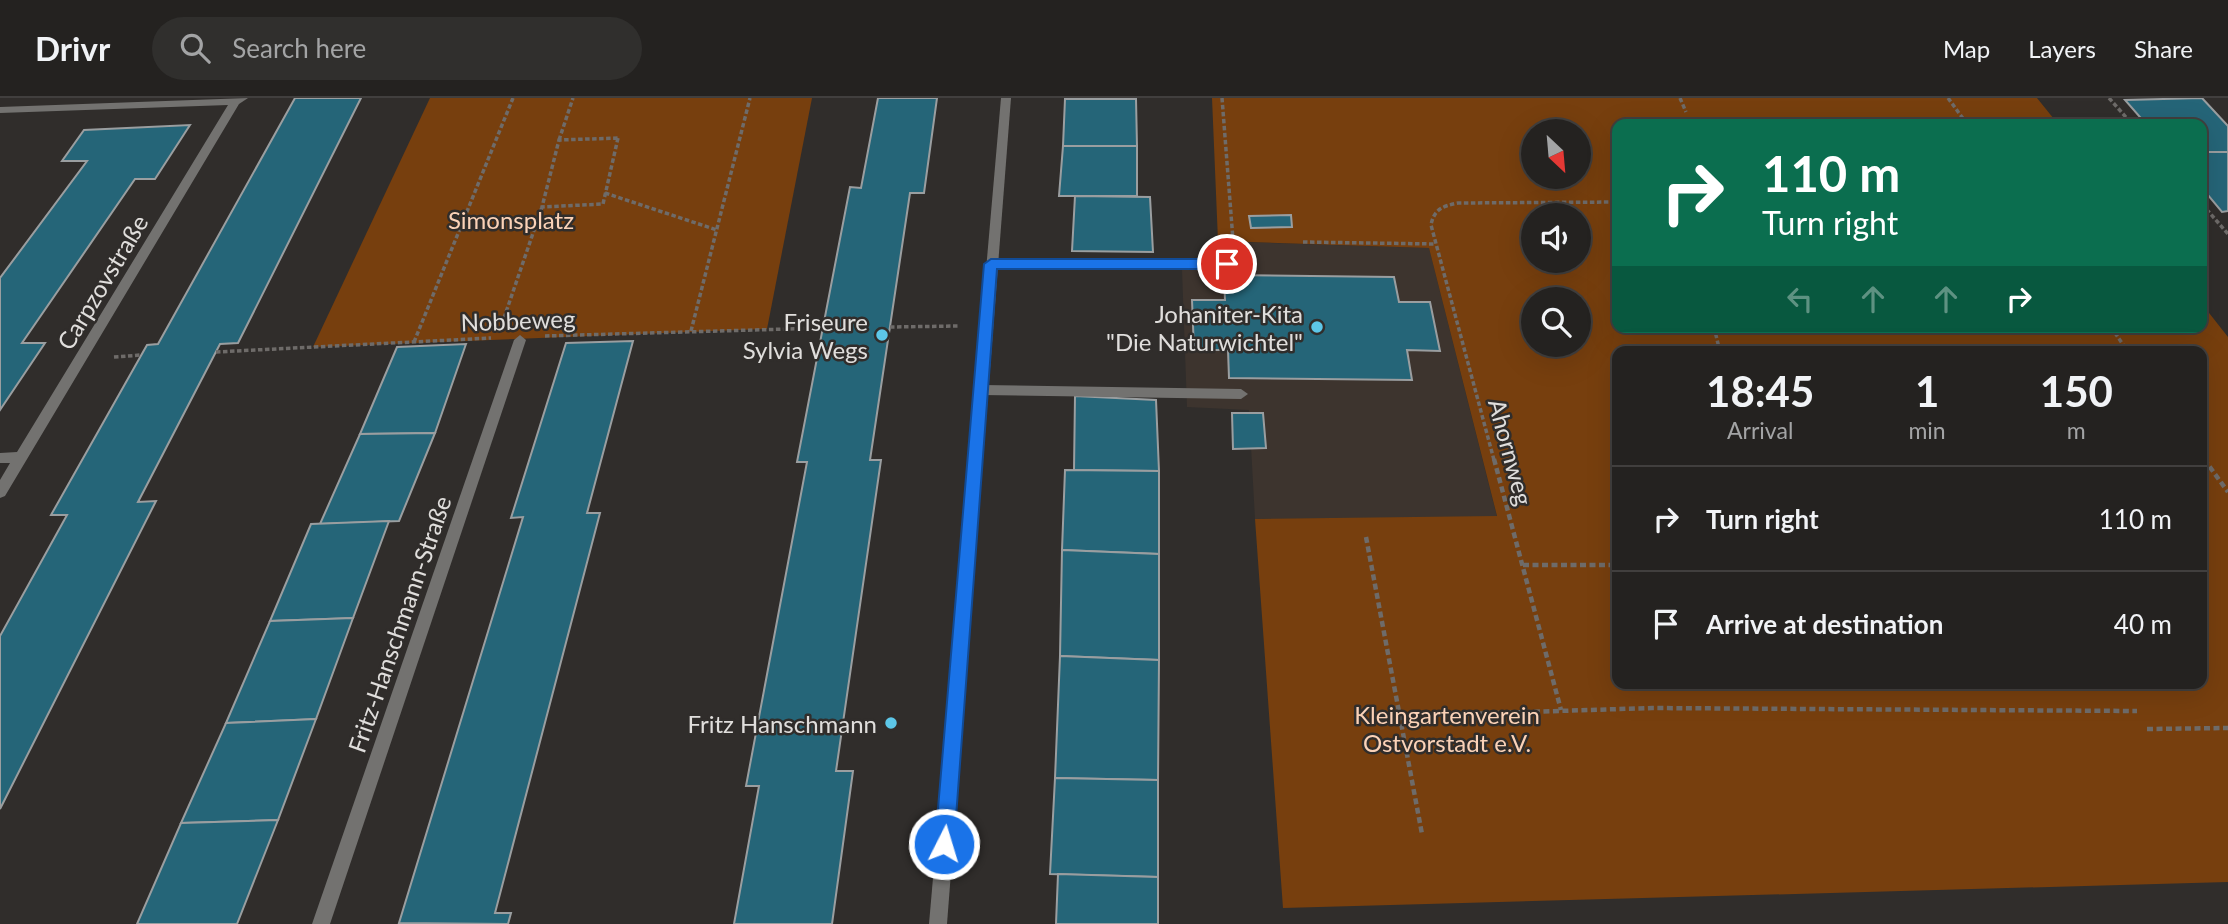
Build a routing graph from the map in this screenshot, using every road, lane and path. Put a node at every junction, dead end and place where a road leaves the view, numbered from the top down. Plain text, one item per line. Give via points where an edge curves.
1 (513, 98) edge
2 (573, 98) edge
3 (750, 98) edge
4 (1006, 98) edge
5 (1222, 98) edge
6 (1680, 98) edge
7 (1948, 98) edge
8 (2109, 98) edge
9 (239, 100) edge
10 (0, 110) edge
11 (1686, 112) dead end
12 (1963, 119) edge
13 (2128, 119) edge
14 (559, 140) junction
15 (606, 193) junction
16 (1612, 202) edge
17 (542, 207) junction
18 (2207, 210) edge
19 (717, 230) junction
20 (2228, 234) edge
21 (1233, 242) dead end
22 (1303, 242) dead end
23 (1436, 244) junction
24 (991, 264) junction
25 (1227, 264) dead end
26 (502, 325) dead end
27 (986, 325) junction
28 (890, 327) dead end
29 (823, 328) dead end
30 (691, 331) junction
31 (498, 338) dead end
32 (526, 338) joint
33 (415, 342) junction
34 (216, 352) dead end
35 (982, 390) junction
36 (1241, 394) dead end
37 (21, 457) junction
38 (0, 458) edge
39 (2207, 462) edge
40 (0, 492) edge
41 (2228, 492) edge
42 (1366, 537) dead end
43 (1523, 565) junction
44 (1612, 565) edge
45 (1561, 711) junction
46 (2137, 711) dead end
47 (1401, 716) junction
48 (2228, 727) edge
49 (2147, 729) dead end
50 (1422, 834) dead end
51 (321, 924) edge
52 (938, 924) edge

1 - 33 path
2 - 14 path
3 - 19 path
4 - 24 street
5 - 21 path
6 - 11 path
7 - 12 path
8 - 13 path
9 - 10 street
9 - 37 street, Carpzovstraße
14 - 15 path via 618,138
14 - 17 path
15 - 17 path via 603,204
15 - 19 path
16 - 23 path, Ahornweg via 1440,206 1432,214
17 - 26 path
18 - 20 path
19 - 30 path
22 - 23 path
23 - 43 path, Ahornweg
24 - 25 street
24 - 27 street
27 - 28 path
27 - 35 street
29 - 30 path, Nobbeweg
30 - 32 path, Nobbeweg
31 - 33 path, Nobbeweg
32 - 51 street, Fritz-Hanschmann-Straße
33 - 34 path, Nobbeweg
35 - 36 street
35 - 52 street
37 - 38 street
37 - 40 street, Carpzovstraße
39 - 41 path
42 - 47 path
43 - 44 path
43 - 45 path, Ahornweg
45 - 46 path
45 - 47 path
47 - 50 path
48 - 49 path

